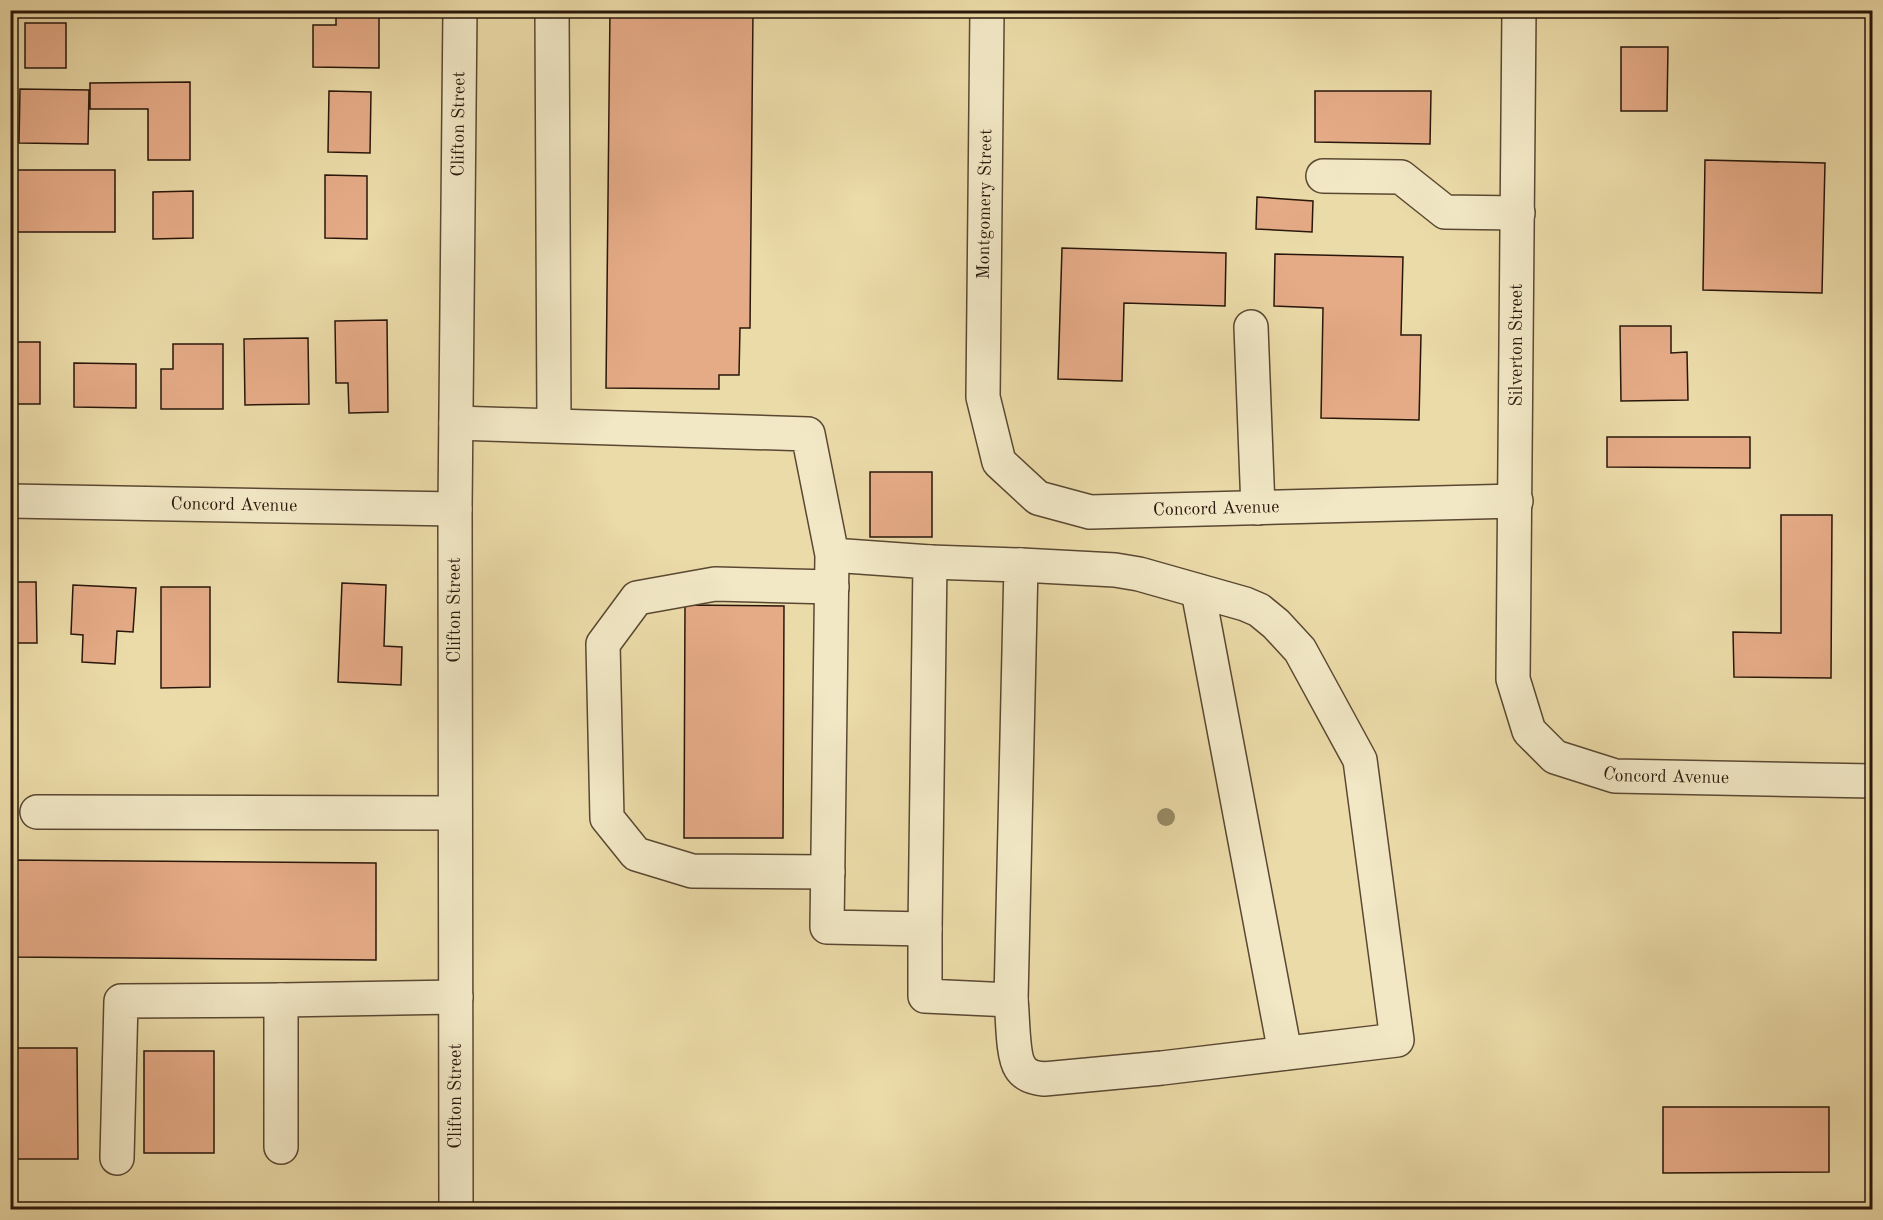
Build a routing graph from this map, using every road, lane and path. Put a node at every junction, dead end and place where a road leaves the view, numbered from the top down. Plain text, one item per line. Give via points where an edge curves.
1 (460, 10) edge
2 (552, 10) edge
3 (987, 10) edge
4 (1519, 10) edge
5 (1323, 176) dead end
6 (1518, 213) junction
7 (1251, 327) dead end
8 (983, 397) joint
9 (456, 423) junction
10 (554, 425) junction
11 (10, 501) edge
12 (1516, 501) junction
13 (1258, 508) junction
14 (455, 509) junction
15 (832, 555) junction
16 (930, 562) junction
17 (1021, 565) junction
18 (832, 587) junction
19 (1198, 591) junction
20 (1513, 679) joint
21 (1872, 781) edge
22 (37, 812) dead end
23 (455, 813) junction
24 (828, 872) junction
25 (925, 929) junction
26 (456, 997) junction
27 (281, 1000) junction
28 (1011, 1000) junction
29 (1285, 1053) junction
30 (281, 1148) dead end
31 (117, 1158) dead end
32 (456, 1209) edge

1 - 9 street, Clifton Street
2 - 10 street
3 - 8 street, Montgomery Street
4 - 6 street, Silverton Street
5 - 6 street via 1401,177 1445,212
6 - 12 street, Silverton Street
7 - 13 street
8 - 13 street, Concord Avenue via 999,462 1038,498 1090,512
9 - 10 street
9 - 14 street, Clifton Street
10 - 15 street via 808,434
11 - 14 street, Concord Avenue
12 - 13 street, Concord Avenue
12 - 20 street, Silverton Street
14 - 23 street, Clifton Street
15 - 16 street
15 - 18 street
16 - 17 street
16 - 25 street
17 - 19 street via 1115,570
17 - 28 street
18 - 24 street
18 - 24 street via 715,584 637,598 603,644 607,818 636,854 692,871
19 - 29 street
19 - 29 street via 1259,610 1276,624 1300,650 1360,760 1398,1040
20 - 21 street, Concord Avenue via 1530,731 1555,757 1615,776
22 - 23 street
23 - 26 street, Clifton Street
24 - 25 street via 827,927
25 - 28 street via 925,996
26 - 27 street
26 - 32 street, Clifton Street
27 - 30 street
27 - 31 street via 121,1001
28 - 29 street via 1016,1054 1020,1067 1031,1077 1056,1078

